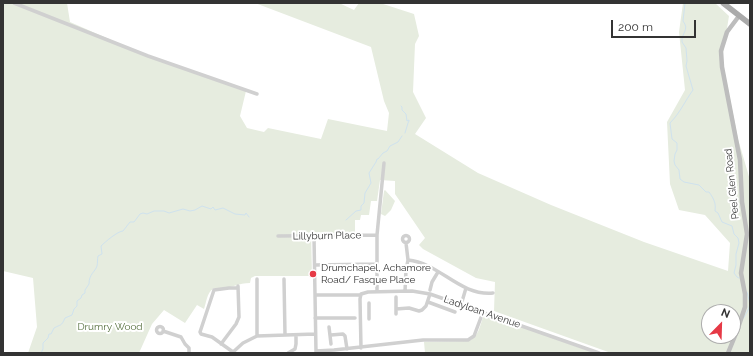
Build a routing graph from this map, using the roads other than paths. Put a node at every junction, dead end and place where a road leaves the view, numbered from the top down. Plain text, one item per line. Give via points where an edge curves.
1 (14, 3) edge
2 (723, 3) edge
3 (739, 16) junction
4 (750, 24) edge
5 (257, 94) dead end
6 (384, 163) dead end
7 (377, 235) junction
8 (278, 236) dead end
9 (314, 237) junction
10 (406, 243) dead end
11 (408, 260) junction
12 (377, 264) junction
13 (315, 265) junction
14 (438, 272) junction
15 (257, 279) dead end
16 (284, 279) dead end
17 (427, 280) dead end
18 (432, 282) junction
19 (466, 288) junction
20 (377, 291) junction
21 (405, 291) junction
22 (430, 292) junction
23 (493, 293) dead end
24 (315, 294) junction
25 (361, 295) junction
26 (396, 297) dead end
27 (428, 302) junction
28 (369, 303) dead end
29 (452, 305) dead end
30 (461, 305) junction
31 (396, 309) junction
32 (360, 310) junction
33 (369, 310) junction
34 (450, 310) junction
35 (455, 312) dead end
36 (483, 312) junction
37 (396, 314) dead end
38 (315, 318) junction
39 (355, 318) dead end
40 (369, 319) dead end
41 (329, 327) dead end
42 (163, 331) dead end
43 (315, 334) junction
44 (285, 335) junction
45 (296, 335) junction
46 (331, 335) junction
47 (257, 336) junction
48 (221, 344) junction
49 (331, 344) dead end
50 (361, 348) junction
51 (347, 349) junction
52 (316, 352) edge
53 (189, 353) edge
54 (232, 353) edge
55 (288, 353) edge
56 (599, 353) edge
57 (728, 353) edge

1 - 5 street via 148,56
2 - 3 main road
3 - 4 main road
3 - 57 street, Peel Glen Road via 727,32 721,51 740,160 747,234 741,269 745,307
6 - 7 street
7 - 9 street, Lillyburn Place
7 - 12 street
8 - 9 street, Lillyburn Place
9 - 13 street
10 - 11 street
11 - 14 street via 424,264
11 - 21 street
12 - 13 street
12 - 20 street
13 - 24 street
14 - 18 street
14 - 19 street
15 - 47 street
16 - 44 street
17 - 18 street
18 - 22 street
19 - 23 street
19 - 30 street
20 - 21 street, Ladyloan Avenue
20 - 25 street, Ladyloan Avenue
21 - 22 street, Ladyloan Avenue
22 - 27 street
22 - 30 street, Ladyloan Avenue
24 - 25 street, Ladyloan Avenue
24 - 38 street
25 - 32 street
26 - 31 street
27 - 31 street via 424,309 419,311
27 - 34 street
28 - 33 street
29 - 34 street
30 - 36 street, Ladyloan Avenue
31 - 37 street
32 - 33 street
32 - 50 street
33 - 40 street
34 - 35 street
36 - 50 street via 474,336 468,340 423,340
36 - 56 street, Ladyloan Avenue
38 - 39 street
38 - 43 street
41 - 46 street
42 - 53 street via 181,337 189,348
43 - 45 street
43 - 52 street
44 - 45 street
44 - 47 street
45 - 55 street via 295,349
46 - 49 street
46 - 51 street via 343,334
47 - 54 street via 243,343
48 - 48 street via 239,317 238,287 214,290 200,332
48 - 54 street
50 - 51 street
51 - 52 street

